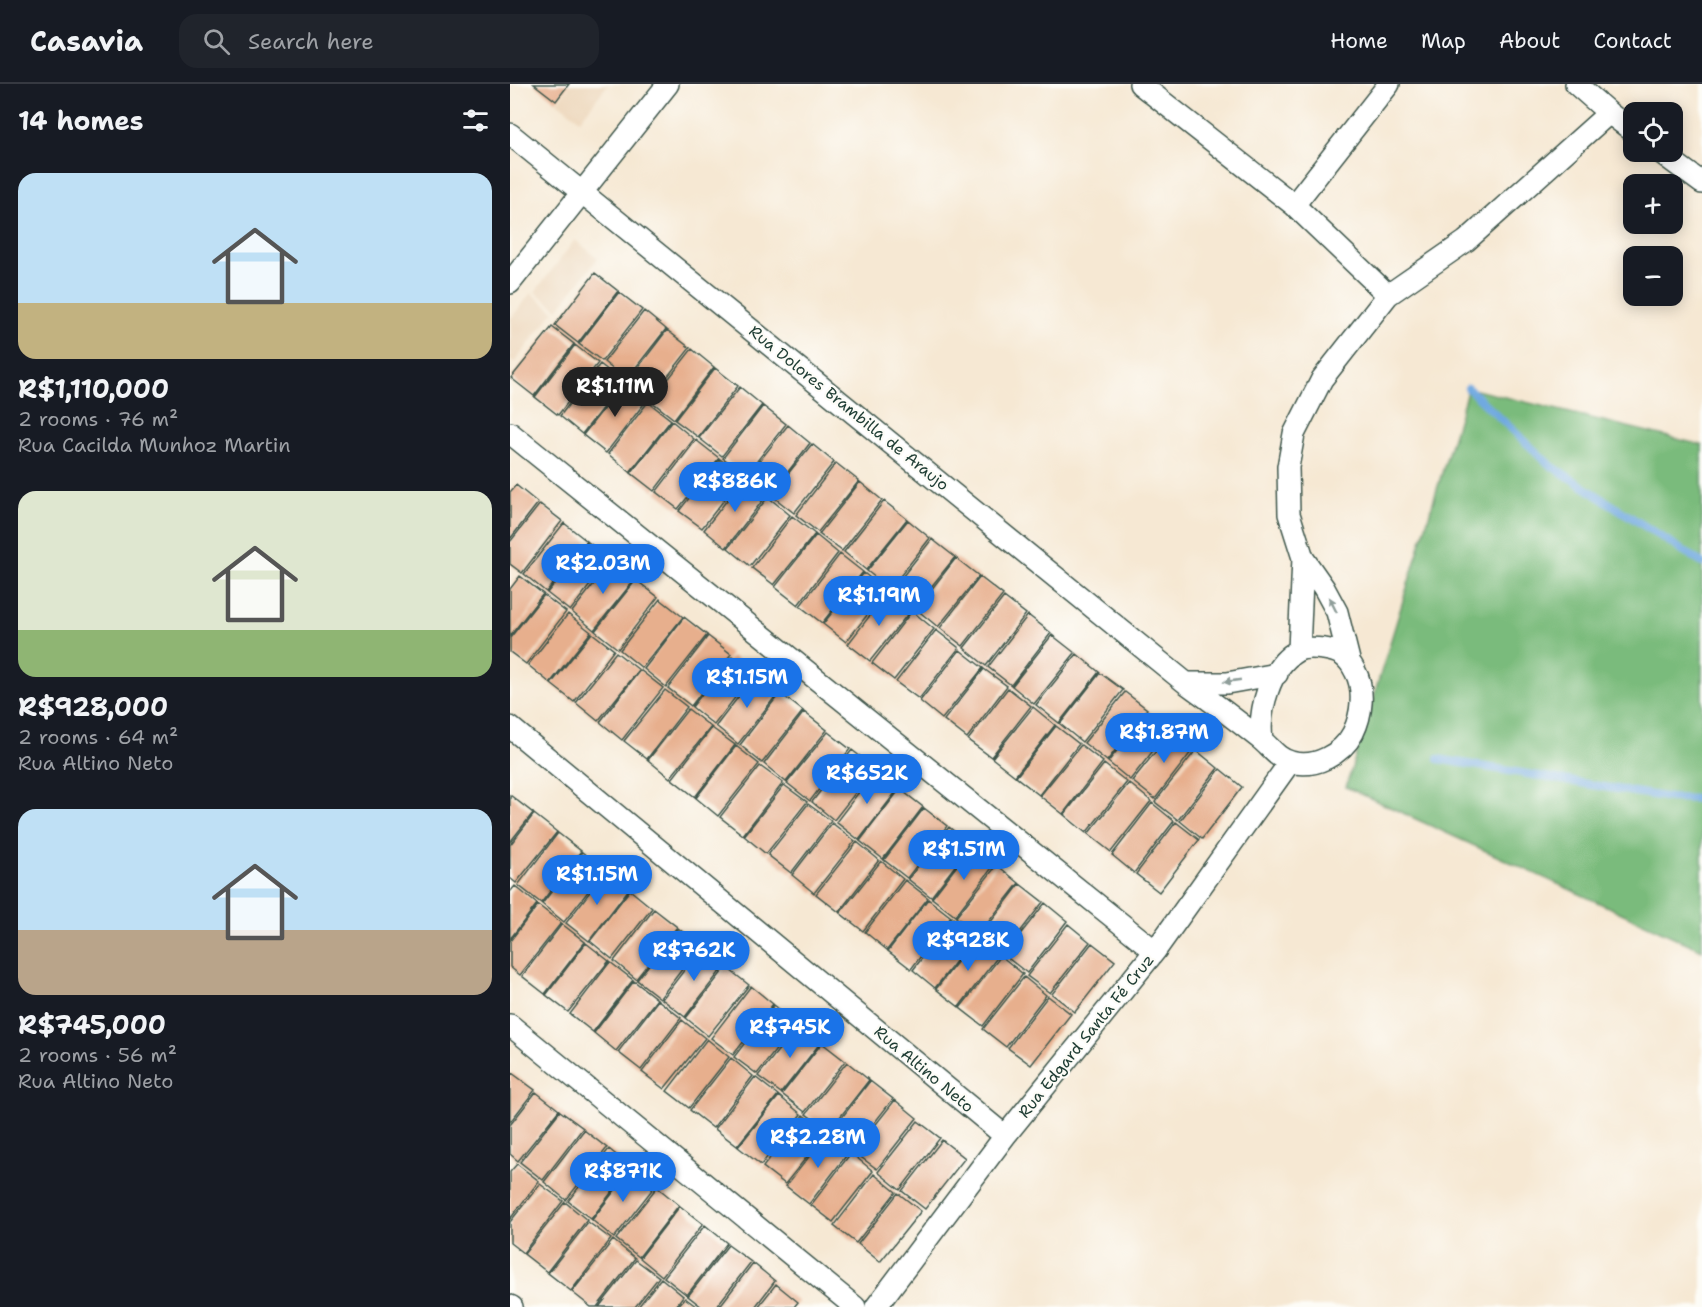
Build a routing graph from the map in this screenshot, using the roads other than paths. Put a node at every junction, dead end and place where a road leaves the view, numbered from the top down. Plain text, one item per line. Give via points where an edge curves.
1 (668, 84) edge
2 (1140, 84) edge
3 (1389, 84) edge
4 (1576, 84) edge
5 (1608, 113) junction
6 (1623, 124) edge
7 (510, 134) edge
8 (1674, 162) edge
9 (1702, 183) edge
10 (583, 191) junction
11 (1294, 205) junction
12 (510, 283) edge
13 (1388, 295) junction
14 (510, 433) edge
15 (1303, 558) junction
16 (1299, 650) junction
17 (1349, 660) junction
18 (1276, 674) junction
19 (1186, 682) junction
20 (510, 727) edge
21 (1262, 740) junction
22 (1290, 762) junction
23 (1155, 951) junction
24 (510, 1026) edge
25 (1005, 1136) junction
26 (855, 1307) edge
27 (876, 1307) edge

1 - 10 street
2 - 11 street
3 - 11 street
4 - 5 street
5 - 6 street
5 - 13 street via 1466,241
7 - 10 street, Rua Dolores Brambilla de Araujo
8 - 9 street
10 - 12 street
10 - 19 street, Rua Dolores Brambilla de Araujo
11 - 13 street
13 - 15 street via 1322,379 1294,434 1288,467 1289,513
14 - 23 street
15 - 16 street
17 -> 15 street via 1337,612
16 - 17 street via 1332,650
16 - 18 street
17 - 22 street via 1359,679 1361,702 1352,735 1326,759
18 -> 19 street via 1227,683
18 - 21 street via 1261,711
19 - 21 street, Rua Dolores Brambilla de Araujo
20 - 25 street, Rua Altino Neto
21 - 22 street via 1277,756
22 - 23 street, Rua Edgard Santa Fé Cruz
23 - 25 street, Rua Edgard Santa Fé Cruz
24 - 26 street
25 - 27 street, Rua Edgard Santa Fé Cruz

